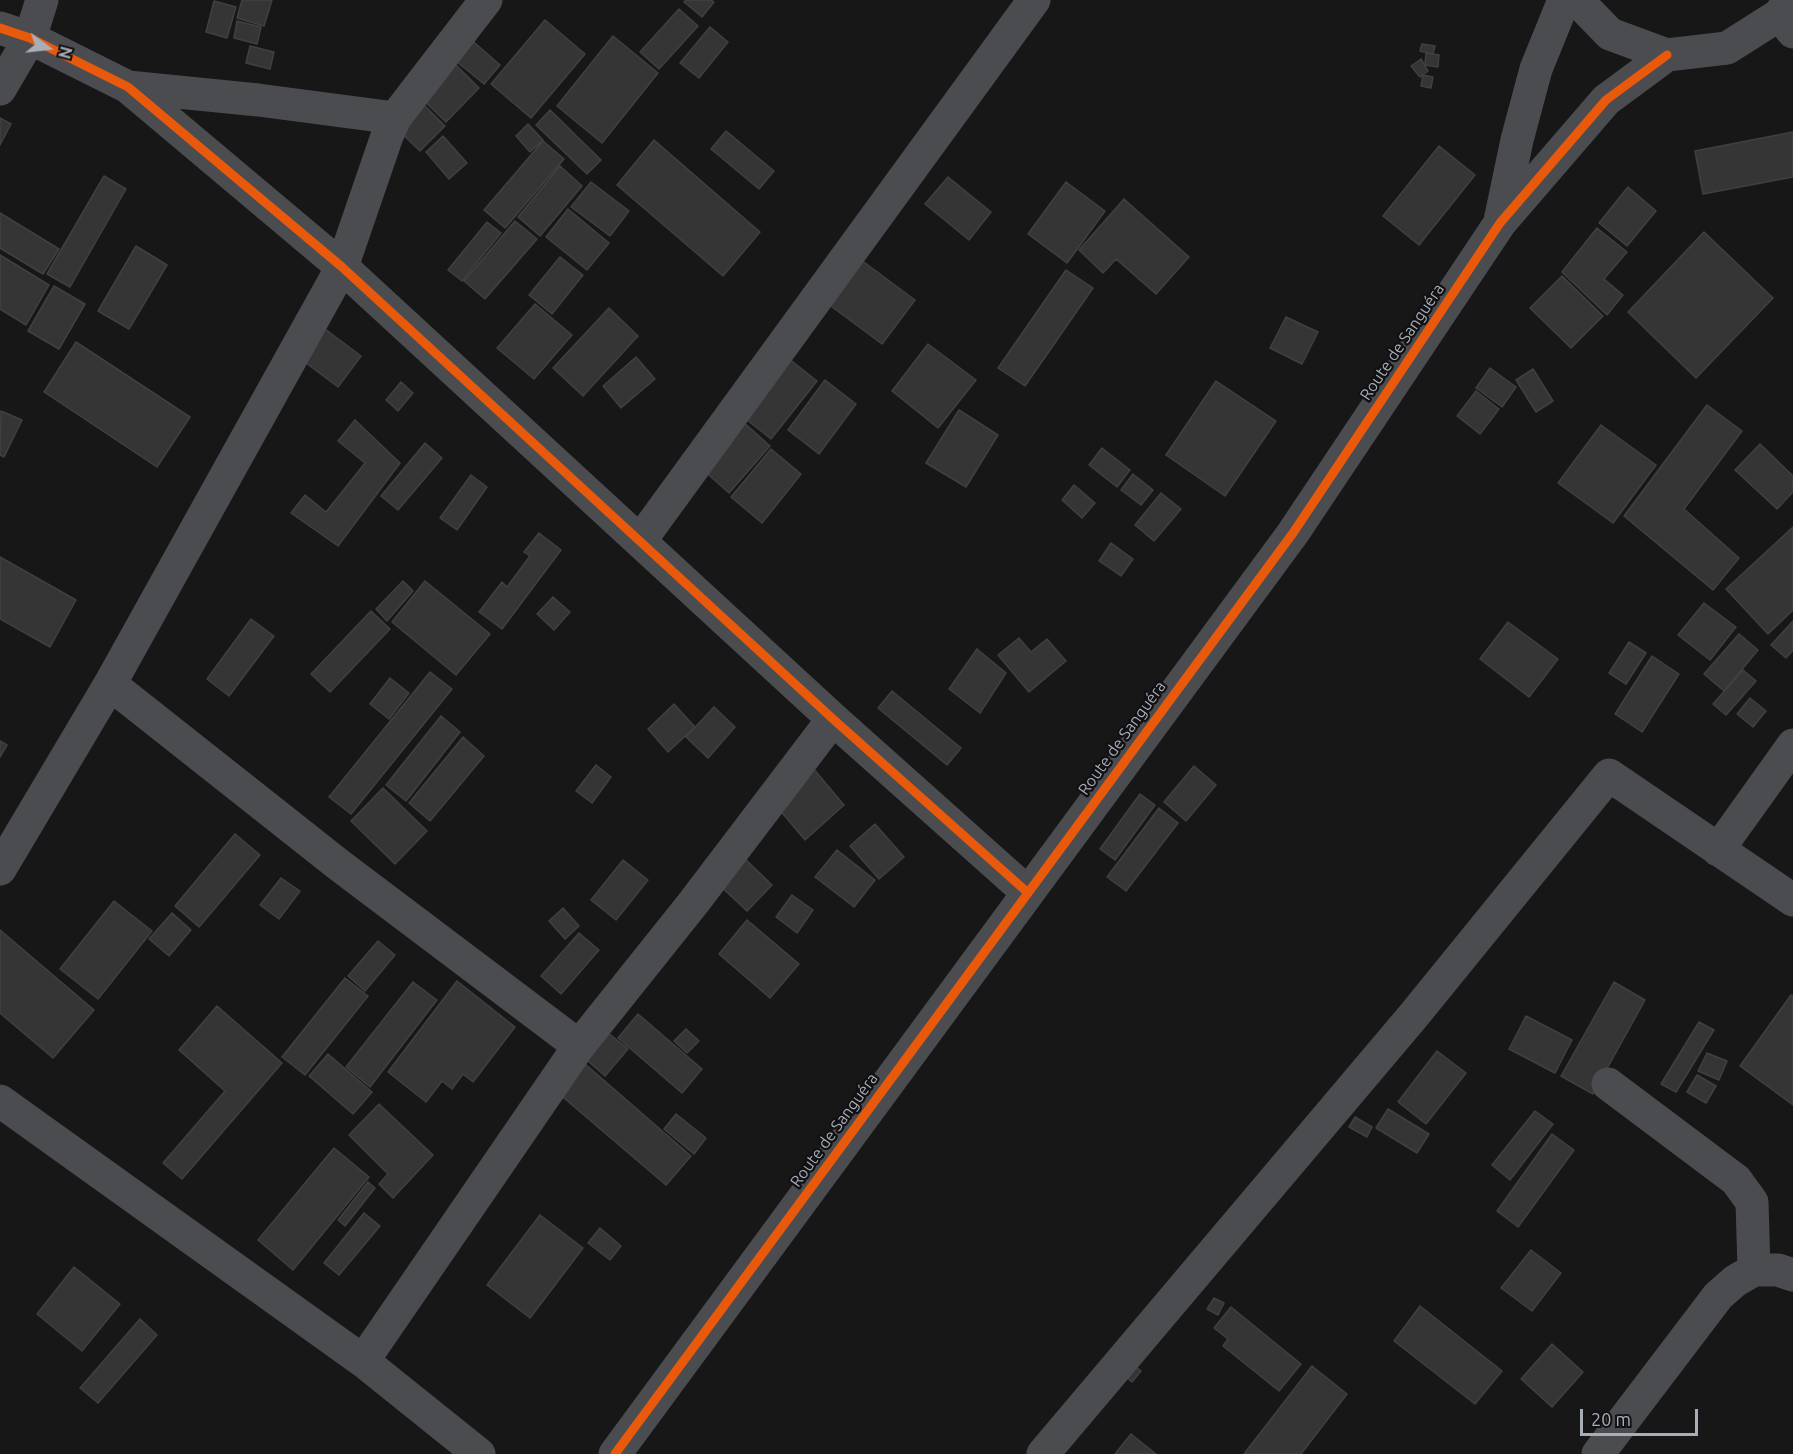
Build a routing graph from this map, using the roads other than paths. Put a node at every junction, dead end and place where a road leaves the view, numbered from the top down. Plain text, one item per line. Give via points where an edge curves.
1 (42, 0) edge
2 (486, 0) edge
3 (1034, 0) edge
4 (1564, 0) edge
5 (1577, 0) edge
6 (1787, 16) edge
7 (15, 33) edge
8 (1667, 55) junction
9 (128, 87) junction
10 (0, 89) edge
11 (395, 118) junction
12 (1500, 223) junction
13 (342, 267) junction
14 (640, 541) junction
15 (110, 684) junction
16 (833, 719) junction
17 (1793, 745) edge
18 (1718, 850) junction
19 (0, 869) edge
20 (1027, 892) junction
21 (1793, 900) edge
22 (579, 1046) junction
23 (1608, 1084) dead end
24 (0, 1101) edge
25 (1754, 1270) junction
26 (1793, 1275) edge
27 (363, 1361) junction
28 (479, 1454) edge
29 (615, 1454) edge
30 (1043, 1454) edge
31 (1598, 1454) edge

1 - 7 street
2 - 11 street
3 - 14 street
4 - 12 street, Route de Sanguéra via 1536,69 1516,140
5 - 8 street via 1610,34
6 - 8 street via 1727,48
7 - 9 street
7 - 10 street
8 - 12 street, Route de Sanguéra via 1606,100
9 - 11 street
9 - 13 street
11 - 13 street
12 - 20 street, Route de Sanguéra via 1293,532
13 - 14 street
13 - 15 street
14 - 16 street
15 - 19 street
15 - 22 street via 339,865
16 - 20 street
16 - 22 street via 694,903
17 - 18 street
18 - 21 street
18 - 30 street via 1609,775 1414,1016
20 - 29 street, Route de Sanguéra
22 - 27 street
23 - 25 street via 1736,1180 1752,1202
24 - 27 street
25 - 26 street via 1778,1270
25 - 31 street via 1718,1296
27 - 28 street

